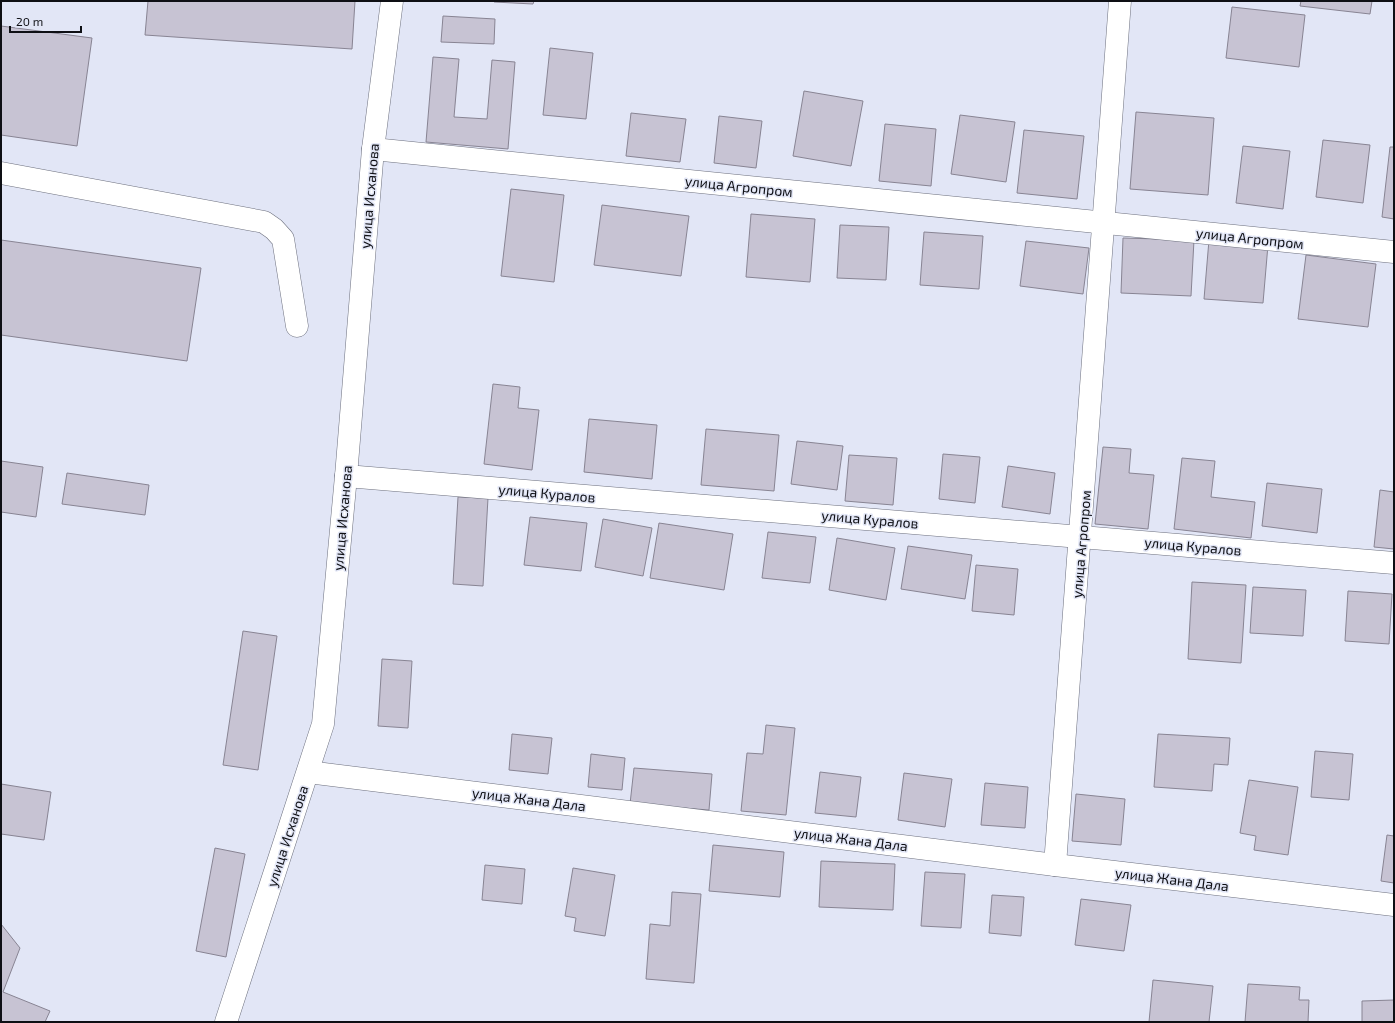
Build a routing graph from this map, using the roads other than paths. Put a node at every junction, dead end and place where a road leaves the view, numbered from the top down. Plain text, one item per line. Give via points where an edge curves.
1 (392, 1) edge
2 (1120, 1) edge
3 (373, 149) junction
4 (1, 173) edge
5 (1105, 223) junction
6 (1394, 252) edge
7 (297, 326) dead end
8 (346, 476) junction
9 (1082, 537) junction
10 (1394, 563) edge
11 (308, 772) junction
12 (1055, 864) junction
13 (1394, 905) edge
14 (226, 1022) edge

1 - 3 street, улица Исханова
2 - 5 street, улица Агропром
3 - 5 street, улица Агропром
3 - 8 street, улица Исханова
4 - 7 street via 264,222 283,239
5 - 6 street, улица Агропром
5 - 9 street, улица Агропром
8 - 9 street, улица Куралов
8 - 11 street, улица Исханова via 323,724
9 - 10 street, улица Куралов
9 - 12 street, улица Агропром
11 - 12 street, улица Жана Дала
11 - 14 street, улица Исханова
12 - 13 street, улица Жана Дала

